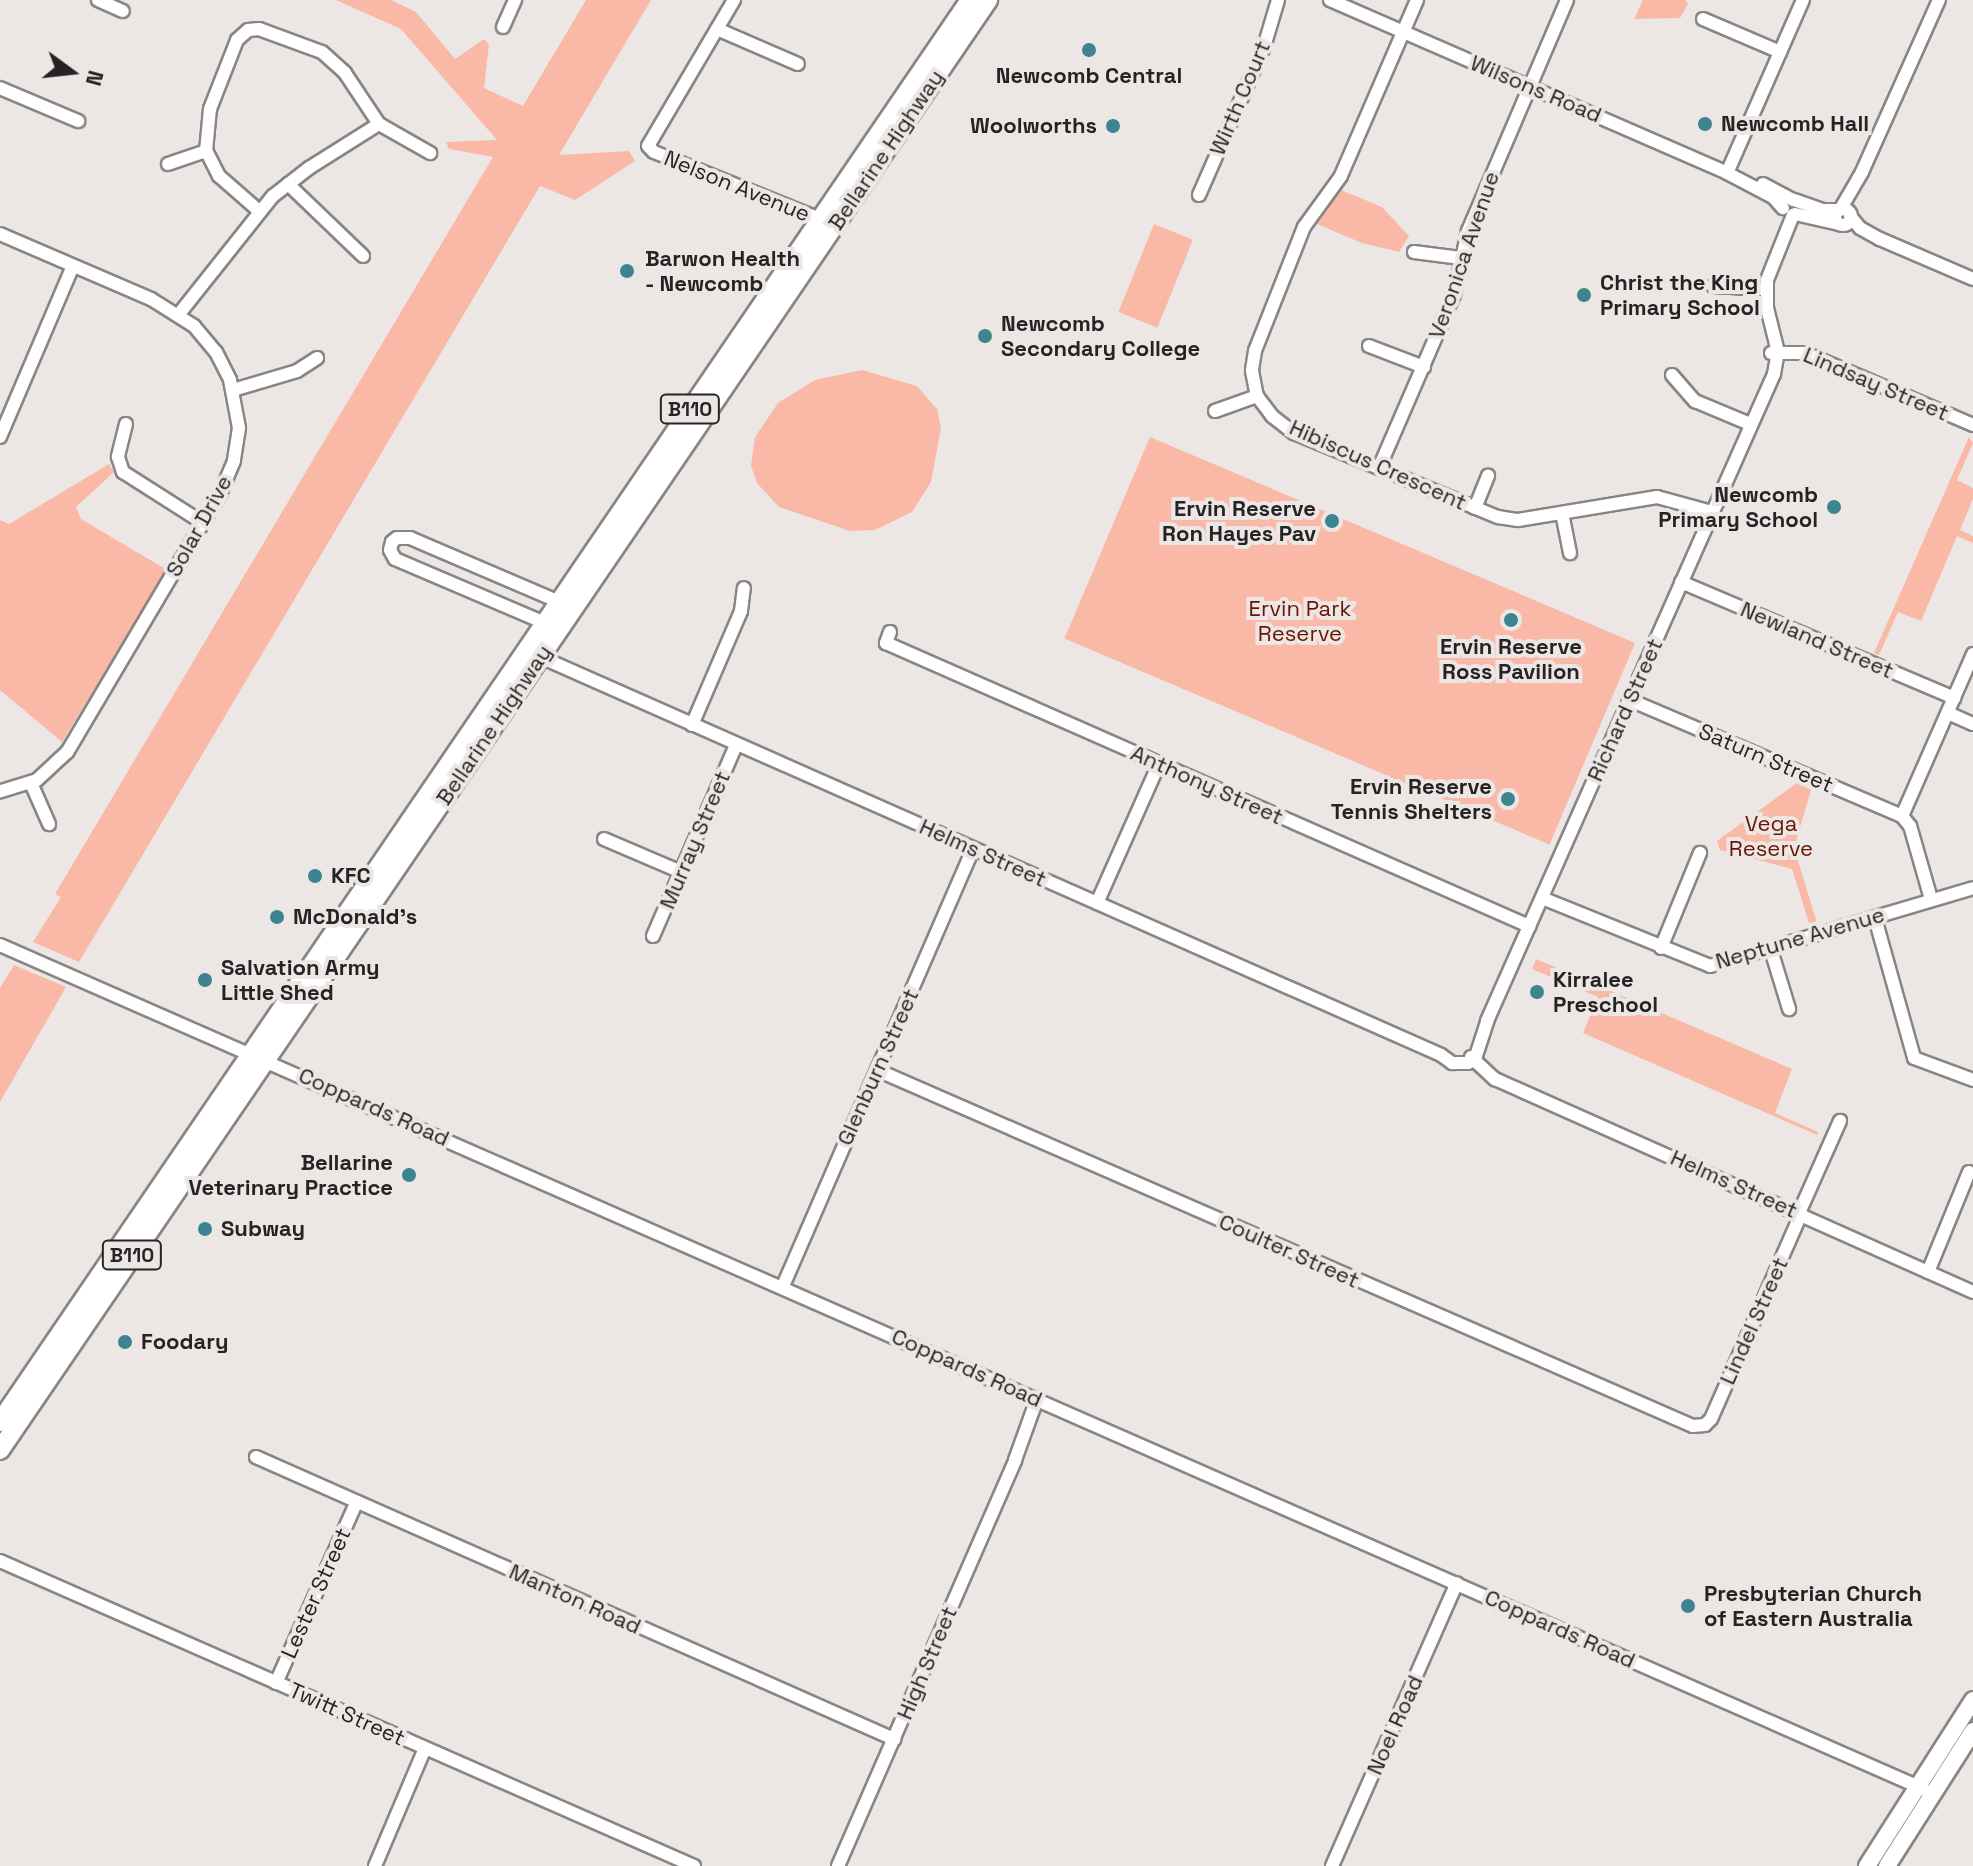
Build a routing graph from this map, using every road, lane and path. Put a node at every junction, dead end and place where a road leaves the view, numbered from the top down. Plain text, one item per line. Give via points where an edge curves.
1 (98, 0) edge
2 (515, 0) edge
3 (734, 0) edge
4 (970, 0) edge
5 (988, 0) edge
6 (1278, 0) edge
7 (1330, 0) edge
8 (1417, 0) edge
9 (1567, 0) edge
10 (1803, 0) edge
11 (1939, 0) edge
12 (123, 11) dead end
13 (1703, 19) dead end
14 (503, 27) dead end
15 (717, 29) junction
16 (1403, 32) junction
17 (1780, 52) junction
18 (798, 64) dead end
19 (1529, 86) junction
20 (0, 88) edge
21 (78, 121) dead end
22 (379, 124) junction
23 (206, 151) junction
24 (430, 153) dead end
25 (168, 164) dead end
26 (1727, 173) junction
27 (288, 184) junction
28 (1199, 195) dead end
29 (1790, 208) junction
30 (258, 210) junction
31 (1843, 216) junction
32 (820, 219) junction
33 (0, 234) edge
34 (1414, 252) dead end
35 (363, 256) dead end
36 (1461, 258) junction
37 (73, 266) junction
38 (1973, 279) edge
39 (1713, 286) dead end
40 (1762, 288) junction
41 (179, 314) junction
42 (1369, 346) dead end
43 (1774, 352) junction
44 (317, 358) dead end
45 (1424, 367) junction
46 (1672, 375) dead end
47 (233, 390) junction
48 (1257, 396) junction
49 (1215, 411) dead end
50 (126, 424) dead end
51 (1750, 424) junction
52 (1973, 425) edge
53 (0, 437) edge
54 (1379, 468) junction
55 (1488, 476) dead end
56 (1475, 508) junction
57 (1712, 512) junction
58 (1562, 513) junction
59 (203, 523) junction
60 (1570, 553) dead end
61 (1681, 582) junction
62 (744, 588) dead end
63 (559, 602) junction
64 (545, 623) junction
65 (885, 642) dead end
66 (533, 654) junction
67 (1973, 654) edge
68 (1954, 698) junction
69 (1630, 700) junction
70 (1948, 713) junction
71 (1973, 724) edge
72 (692, 725) junction
73 (736, 745) junction
74 (1159, 764) junction
75 (31, 783) junction
76 (0, 791) edge
77 (1902, 816) junction
78 (49, 824) dead end
79 (604, 839) dead end
80 (973, 848) junction
81 (1700, 853) dead end
82 (681, 872) junction
83 (1973, 888) edge
84 (1542, 898) junction
85 (1931, 899) junction
86 (1097, 903) junction
87 (1875, 918) junction
88 (1529, 926) junction
89 (653, 936) dead end
90 (0, 945) edge
91 (1661, 948) junction
92 (1771, 950) junction
93 (1789, 1009) dead end
94 (258, 1057) junction
95 (1470, 1059) junction
96 (877, 1070) junction
97 (1973, 1080) edge
98 (1840, 1121) dead end
99 (1969, 1172) dead end
100 (1800, 1213) junction
101 (1928, 1272) junction
102 (783, 1286) junction
103 (1973, 1292) edge
104 (1040, 1401) junction
105 (0, 1422) edge
106 (1702, 1426) joint
107 (0, 1450) edge
108 (256, 1457) dead end
109 (356, 1503) junction
110 (0, 1561) edge
111 (1457, 1583) junction
112 (276, 1683) junction
113 (1973, 1700) edge
114 (1973, 1731) edge
115 (894, 1739) junction
116 (425, 1748) junction
117 (1926, 1789) junction
118 (375, 1866) edge
119 (694, 1866) edge
120 (838, 1866) edge
121 (1332, 1866) edge
122 (1867, 1866) edge
123 (1887, 1866) edge

1 - 12 street
2 - 14 street
3 - 15 street
4 - 32 highway, Bellarine Highway / B110
5 - 66 highway, Bellarine Highway / B110
6 - 28 street, Wirth Court via 1264,47
7 - 16 street, Wilsons Road
8 - 16 street
9 - 19 street, Veronica Avenue
10 - 17 street
11 - 31 street
13 - 17 street
15 - 18 street
15 - 32 street, Nelson Avenue via 648,146
16 - 19 street, Wilsons Road
16 - 48 street via 1341,176 1304,227 1255,351
17 - 26 street
19 - 26 street, Wilsons Road
19 - 36 street, Veronica Avenue
20 - 21 street
22 - 23 street via 336,63 314,48 254,28 237,40 210,109
22 - 24 street
22 - 27 street
23 - 25 street
23 - 30 street via 219,176
26 - 29 street, Wilsons Road
27 - 30 street
27 - 35 street
29 - 31 street, Wilsons Road
29 - 40 street
30 - 41 street
31 - 38 street, Wilsons Road via 1858,236 1884,241
32 - 63 highway, Bellarine Highway / B110
33 - 37 street, Solar Drive
34 - 36 street
36 - 45 street, Veronica Avenue via 1454,295
37 - 41 street, Solar Drive
37 - 53 street
39 - 40 street
40 - 43 street
41 - 47 street, Solar Drive via 205,337
42 - 45 street
43 - 51 street, Richard Street via 1774,374
43 - 52 street, Lindsay Street via 1805,353
44 - 47 street via 297,371
45 - 54 street, Veronica Avenue
46 - 51 street via 1695,401
47 - 59 street, Solar Drive via 239,428 234,461
48 - 49 street
48 - 54 street, Hibiscus Crescent via 1294,433
50 - 59 street via 118,457 123,472
51 - 57 street, Richard Street
54 - 56 street, Hibiscus Crescent
55 - 56 street
56 - 58 street, Hibiscus Crescent via 1518,520
57 - 58 street, Hibiscus Crescent via 1657,497
57 - 61 street, Richard Street
58 - 60 street
59 - 75 street, Solar Drive via 67,752
61 - 68 street, Newland Street
61 - 69 street, Richard Street
62 - 72 street via 740,614
63 - 64 highway, Bellarine Highway / B110
63 - 64 street via 410,538 392,542 395,559
64 - 66 highway, Bellarine Highway / B110
65 - 74 street, Anthony Street
66 - 72 street, Helms Street
66 - 94 highway, Bellarine Highway / B110
67 - 68 street
68 - 70 street
69 - 77 street, Saturn Street
69 - 84 street, Richard Street
70 - 71 street
70 - 77 street
72 - 73 street, Helms Street
73 - 80 street, Helms Street
73 - 82 street, Murray Street
74 - 86 street
74 - 88 street, Anthony Street
75 - 76 street, Solar Drive
75 - 78 street
77 - 85 street via 1910,826
79 - 82 street
80 - 86 street, Helms Street
80 - 96 street, Glenburn Street
81 - 91 street
82 - 89 street, Murray Street
83 - 85 street, Neptune Avenue
84 - 88 street, Richard Street
84 - 91 street, Neptune Avenue
85 - 87 street, Neptune Avenue
86 - 95 street, Helms Street via 1441,1055
87 - 92 street, Neptune Avenue
87 - 97 street via 1914,1058
88 - 95 street, Richard Street
90 - 94 street, Coppards Road
91 - 92 street, Neptune Avenue via 1710,966
92 - 93 street
94 - 102 street, Coppards Road
94 - 105 highway, Bellarine Highway / B110
94 - 107 highway, Bellarine Highway / B110
95 - 100 street, Helms Street via 1495,1079
96 - 102 street, Glenburn Street
96 - 106 street, Coulter Street via 1674,1419
98 - 100 street, Lindel Street
99 - 101 street
100 - 101 street, Helms Street
100 - 106 street, Lindel Street via 1713,1415
101 - 103 street, Helms Street
102 - 104 street, Coppards Road
104 - 111 street, Coppards Road
104 - 115 street, High Street
108 - 109 street, Manton Road
109 - 112 street, Lester Street
109 - 115 street, Manton Road
110 - 112 street, Twitt Street
111 - 117 street, Coppards Road
111 - 121 street, Noel Road
112 - 116 street, Twitt Street
113 - 117 main road
114 - 117 main road
115 - 120 street, High Street
116 - 118 street
116 - 119 street, Twitt Street
117 - 122 main road
117 - 123 main road

